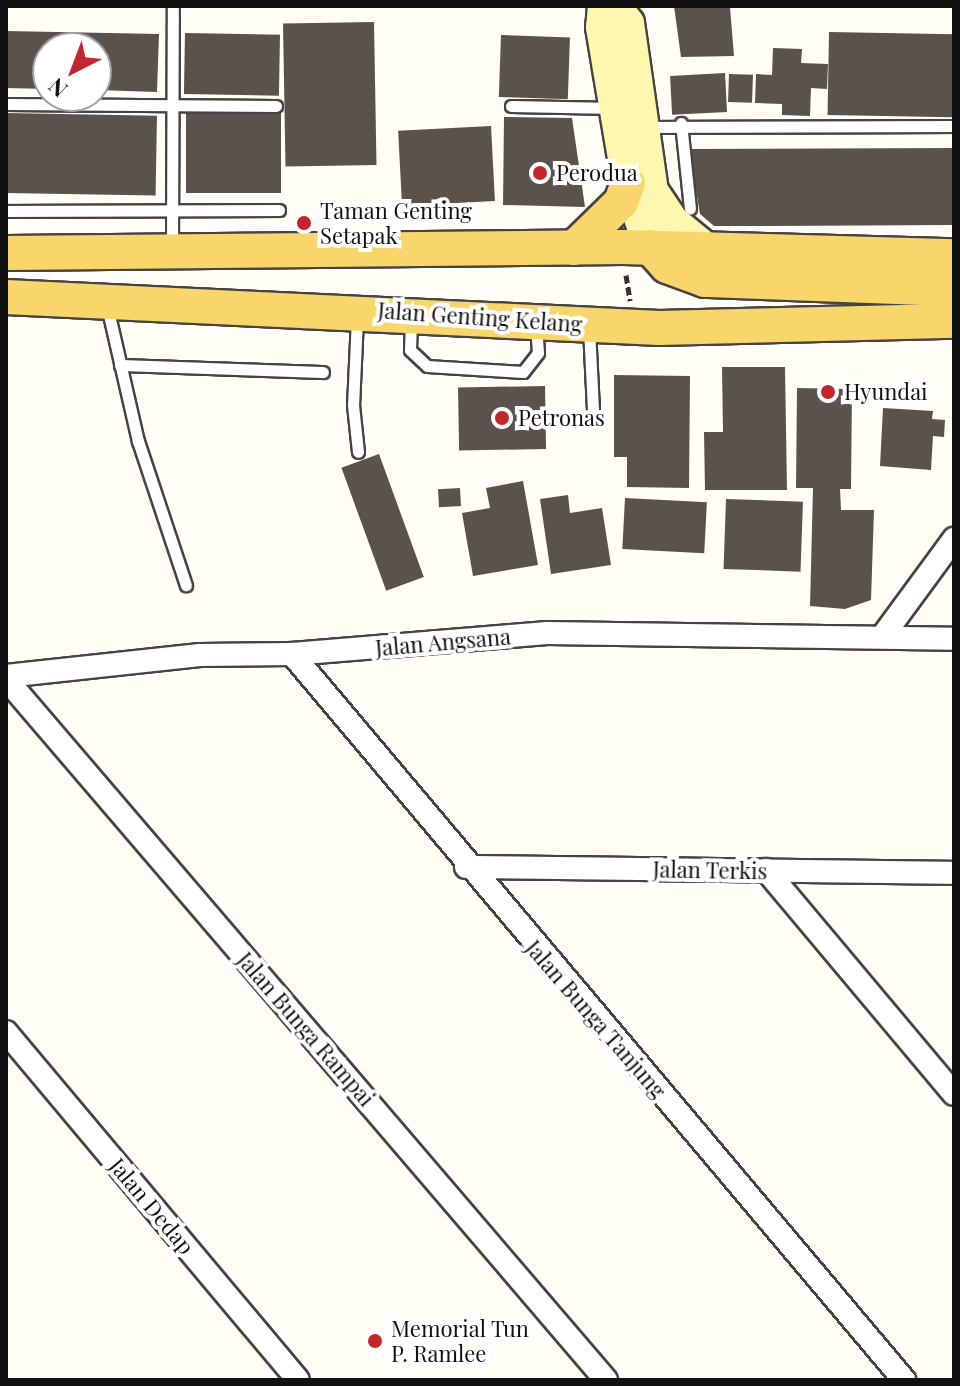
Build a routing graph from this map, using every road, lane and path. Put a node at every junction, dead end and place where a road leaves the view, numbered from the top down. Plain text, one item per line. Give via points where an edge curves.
1 (173, 6) edge
2 (604, 6) edge
3 (615, 6) edge
4 (6, 104) edge
5 (173, 106) junction
6 (276, 106) dead end
7 (511, 106) dead end
8 (615, 108) junction
9 (681, 123) junction
10 (954, 126) edge
11 (644, 127) junction
12 (628, 183) junction
13 (690, 209) dead end
14 (172, 210) junction
15 (279, 210) dead end
16 (6, 211) edge
17 (650, 247) junction
18 (574, 248) junction
19 (705, 248) junction
20 (172, 252) junction
21 (6, 253) edge
22 (954, 256) edge
23 (954, 289) edge
24 (6, 297) edge
25 (105, 298) junction
26 (357, 309) junction
27 (411, 313) junction
28 (536, 321) junction
29 (954, 321) edge
30 (589, 323) junction
31 (120, 365) junction
32 (323, 372) dead end
33 (593, 409) dead end
34 (358, 452) dead end
35 (954, 539) edge
36 (186, 585) dead end
37 (882, 637) junction
38 (954, 639) edge
39 (292, 654) junction
40 (6, 677) edge
41 (466, 867) junction
42 (766, 870) junction
43 (954, 873) edge
44 (6, 1032) edge
45 (954, 1094) edge
46 (298, 1380) edge
47 (606, 1380) edge
48 (904, 1380) edge

1 - 5 lane
2 - 8 street
3 - 11 street via 628,23
4 - 5 lane
5 - 6 lane
5 - 14 lane
7 - 8 lane
8 - 12 street
9 - 10 lane
9 - 11 lane
9 - 13 lane
11 - 19 street via 652,191 673,222
12 - 17 street
12 - 18 main road via 621,202
14 - 15 lane
14 - 16 lane
14 - 20 lane
17 - 18 main road
17 - 19 main road
17 - 23 main road via 667,266 705,280
18 - 20 main road
19 - 22 main road
20 - 21 main road
24 - 25 main road, Jalan Genting Kelang
25 - 26 main road, Jalan Genting Kelang
25 - 31 lane
26 - 27 main road, Jalan Genting Kelang
26 - 34 lane via 353,405
27 - 28 main road, Jalan Genting Kelang
27 - 28 lane via 410,350 427,366 523,372 538,353
28 - 30 main road, Jalan Genting Kelang
29 - 30 main road, Jalan Genting Kelang via 682,328
30 - 33 lane
31 - 32 lane
31 - 36 lane
35 - 37 street
37 - 38 street, Jalan Angsana
37 - 39 street, Jalan Angsana via 547,633
39 - 40 street, Jalan Angsana via 200,655
39 - 41 street, Jalan Bunga Tanjung
40 - 47 street, Jalan Bunga Rampai
41 - 42 street, Jalan Terkis
41 - 48 street, Jalan Bunga Tanjung
42 - 43 street, Jalan Terkis
42 - 45 street
44 - 46 street, Jalan Dedap

